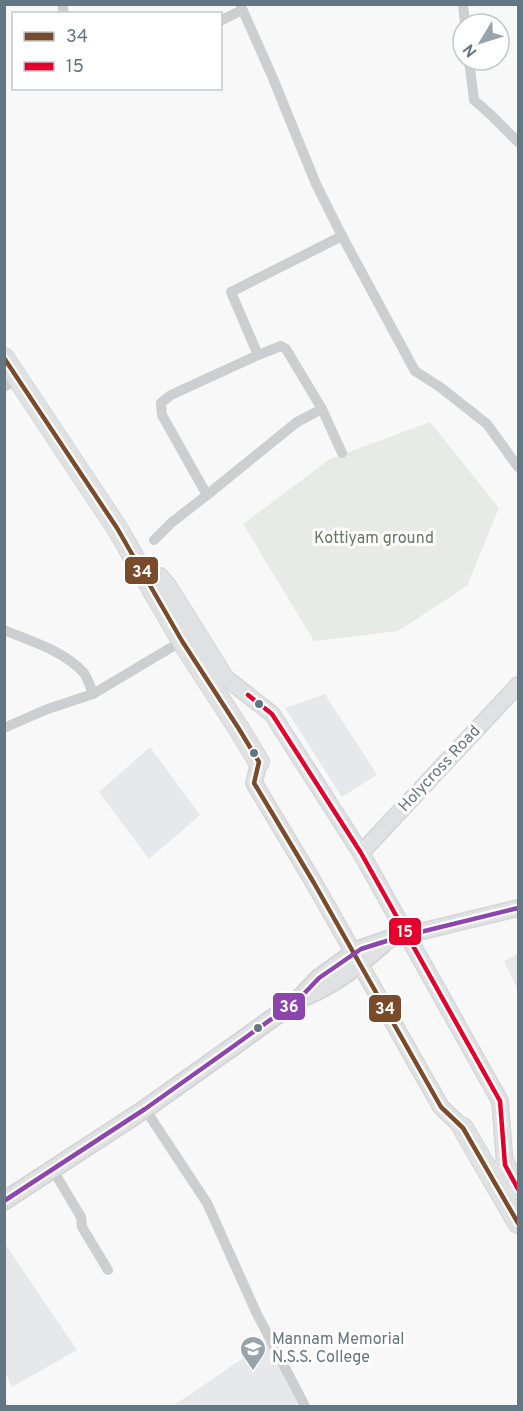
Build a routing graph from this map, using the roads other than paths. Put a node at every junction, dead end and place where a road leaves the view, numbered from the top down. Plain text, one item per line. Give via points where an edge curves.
1 (241, 7) edge
2 (222, 20) edge
3 (470, 72) edge
4 (519, 142) edge
5 (342, 236) junction
6 (258, 356) junction
7 (4, 358) edge
8 (11, 383) edge
9 (322, 409) junction
10 (342, 453) dead end
11 (519, 467) edge
12 (207, 495) junction
13 (117, 528) junction
14 (154, 540) dead end
15 (4, 630) edge
16 (182, 641) junction
17 (221, 674) joint
18 (519, 685) edge
19 (93, 694) junction
20 (4, 728) edge
21 (259, 762) joint
22 (361, 853) junction
23 (519, 908) edge
24 (407, 935) junction
25 (390, 939) joint
26 (357, 958) junction
27 (145, 1109) junction
28 (463, 1128) joint
29 (505, 1165) joint
30 (53, 1170) junction
31 (519, 1189) edge
32 (4, 1201) edge
33 (519, 1223) edge
34 (108, 1270) dead end
35 (305, 1407) edge

1 - 2 street
1 - 5 street
3 - 4 street via 474,100
5 - 6 street via 231,292
5 - 11 street via 415,371 487,424
6 - 9 street via 281,346 286,349
6 - 12 street via 161,403 162,415
7 - 8 highway
8 - 13 highway
9 - 10 street
9 - 12 street via 297,422
12 - 14 street
13 - 16 highway
13 - 17 highway via 166,586
15 - 19 street via 64,657 83,672
16 - 19 street
16 - 21 highway
17 - 22 street via 272,714
18 - 22 street, Holycross Road
19 - 20 street
21 - 26 street via 254,783
22 - 24 street
23 - 24 street
24 - 25 street
24 - 29 street via 500,1101
25 - 26 main road
26 - 27 main road via 319,978 298,1000
26 - 28 street via 441,1107
27 - 30 main road
27 - 35 street via 207,1203 256,1312
28 - 33 highway
29 - 31 highway
30 - 32 main road
30 - 34 street

